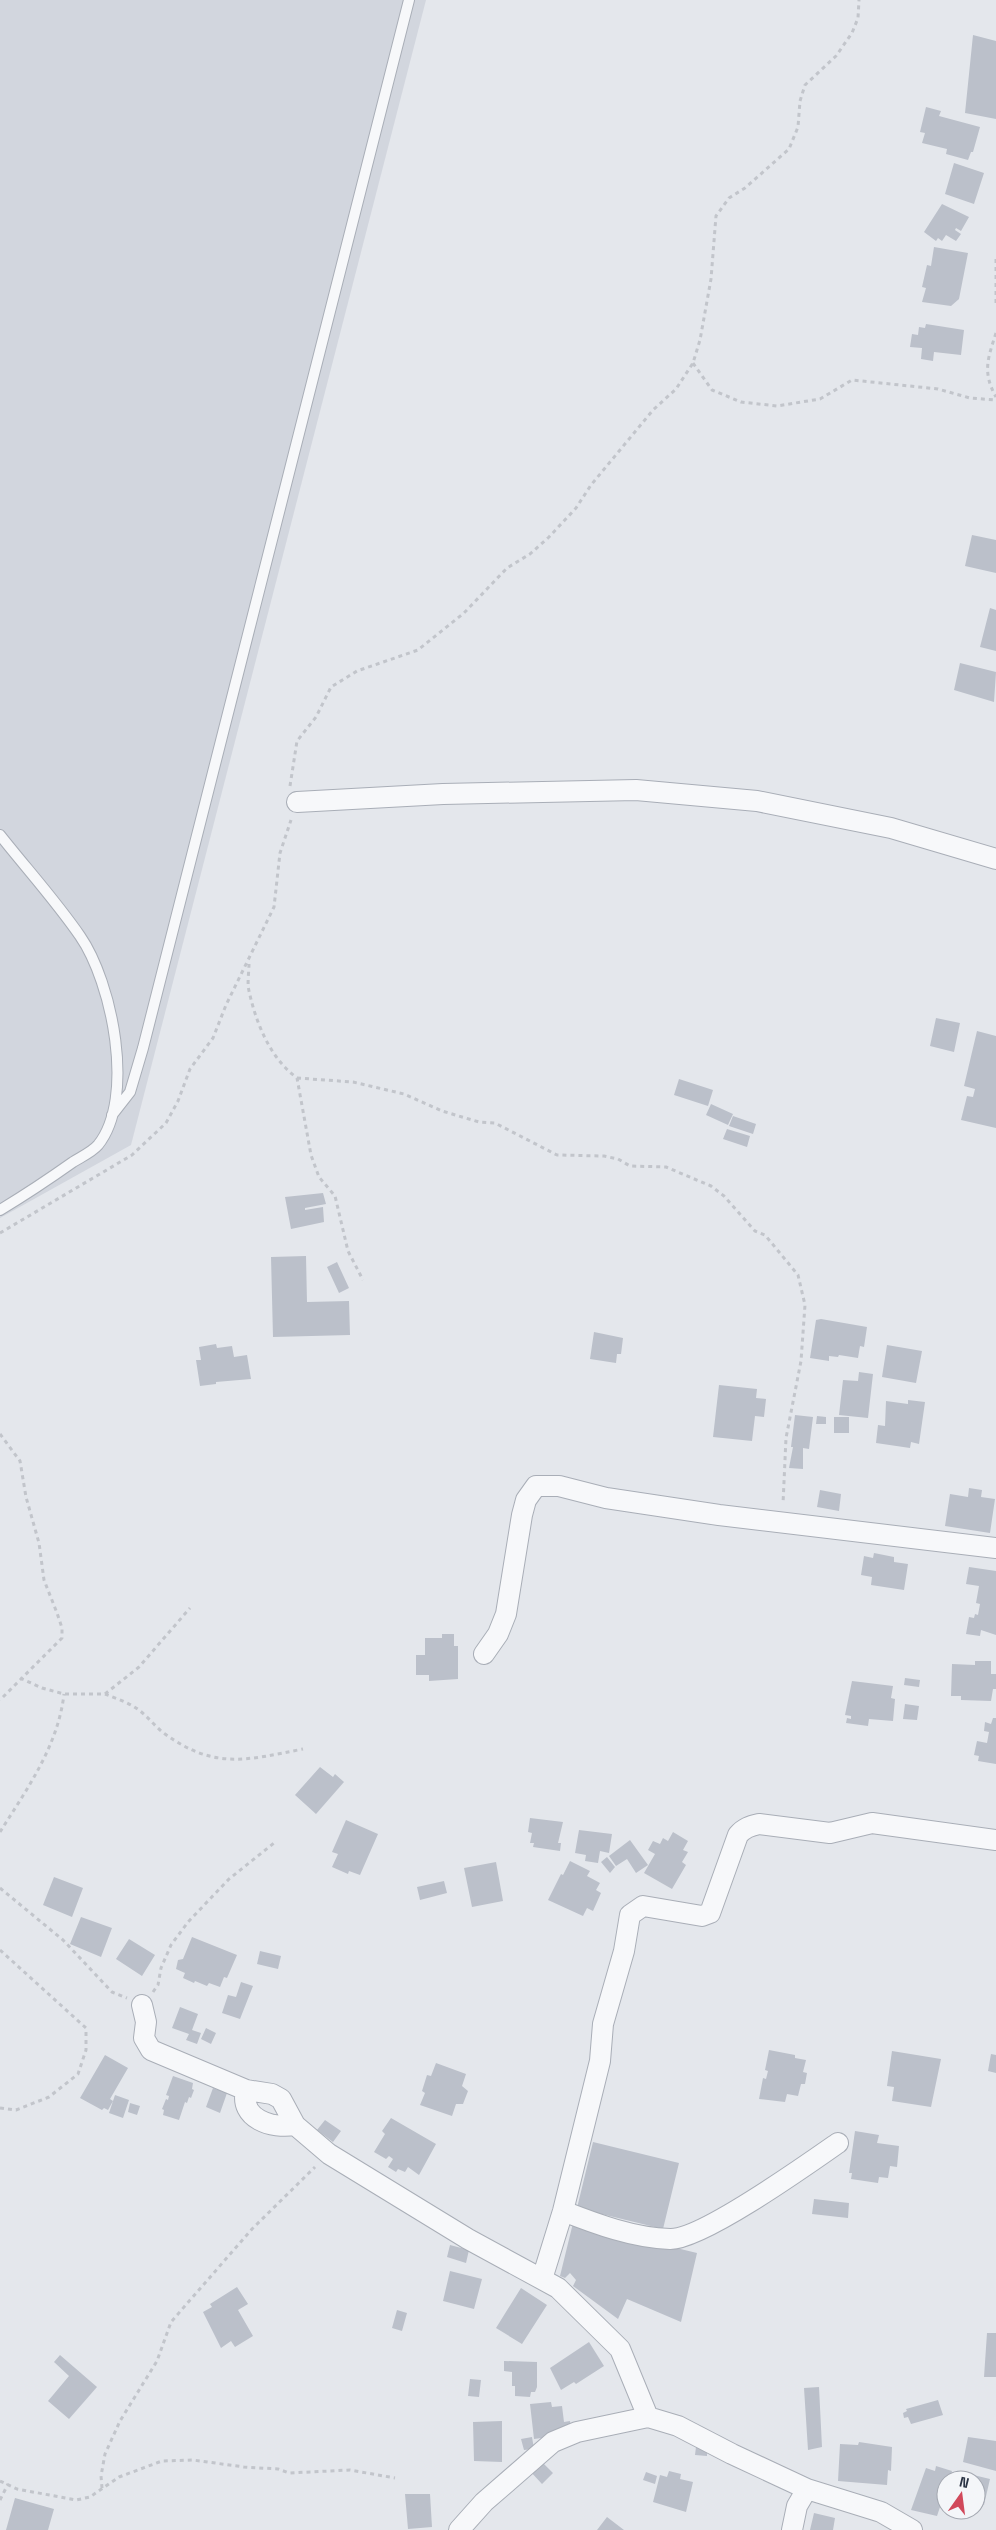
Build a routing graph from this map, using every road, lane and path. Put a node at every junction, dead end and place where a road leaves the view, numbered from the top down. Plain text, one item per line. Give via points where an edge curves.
1 (409, 0) edge
2 (858, 0) edge
3 (996, 259) edge
4 (996, 307) edge
5 (996, 333) edge
6 (693, 363) junction
7 (996, 398) edge
8 (297, 802) junction
9 (0, 835) edge
10 (996, 859) edge
11 (249, 961) junction
12 (297, 1078) junction
13 (112, 1115) junction
14 (0, 1210) edge
15 (0, 1233) edge
16 (363, 1280) dead end
17 (0, 1434) edge
18 (783, 1522) junction
19 (996, 1548) edge
20 (190, 1608) dead end
21 (484, 1654) dead end
22 (20, 1678) junction
23 (64, 1694) junction
24 (105, 1694) junction
25 (0, 1700) edge
26 (304, 1749) dead end
27 (0, 1832) edge
28 (996, 1840) edge
29 (274, 1843) dead end
30 (0, 1888) edge
31 (0, 1950) edge
32 (142, 2005) junction
33 (246, 2090) junction
34 (0, 2108) edge
35 (295, 2125) junction
36 (838, 2143) dead end
37 (329, 2154) junction
38 (563, 2212) junction
39 (542, 2279) junction
40 (648, 2417) junction
41 (395, 2478) dead end
42 (0, 2481) edge
43 (8, 2484) junction
44 (102, 2488) junction
45 (808, 2489) junction
46 (0, 2500) edge
47 (449, 2530) edge
48 (458, 2530) edge
49 (792, 2530) edge
50 (912, 2530) edge

1 - 13 lane via 143,1048 130,1092
2 - 6 path via 858,18 852,33 836,56 805,85 798,126 790,149 729,198 716,216 706,308
3 - 4 path
5 - 7 path via 987,363 988,383
6 - 7 path via 712,390 741,402 777,406 820,399 852,380 938,389 970,398
6 - 8 path via 676,389 641,424 576,508 530,554 506,568 464,613 418,650 356,671 331,687 316,717 296,741 290,785
8 - 10 street via 443,794 636,790 757,801 891,828
8 - 11 path via 280,853 274,907
9 - 13 lane via 81,937 106,993 119,1072
11 - 12 path via 248,990 259,1024 284,1068
11 - 15 path via 226,1005 214,1038 190,1069 166,1123 132,1155
12 - 16 path via 311,1155 319,1177 334,1196 348,1251
12 - 18 path via 353,1082 404,1094 464,1118 495,1124 557,1155 604,1156 630,1166 666,1167 711,1186 724,1196 755,1231 765,1235 798,1275 805,1304 802,1361 786,1438
13 - 14 lane via 97,1147
17 - 22 path via 20,1461 44,1580 62,1628 62,1638
18 - 19 street
18 - 21 street via 606,1498 559,1486 536,1486 526,1500 522,1515 506,1614 498,1634
20 - 24 path via 139,1667
22 - 23 path
22 - 25 path
23 - 24 path
23 - 27 path via 51,1746
24 - 26 path via 136,1708 163,1733 192,1751 214,1758 243,1760
28 - 38 street via 872,1823 837,1832 760,1824 743,1829 738,1835 710,1913 702,1916 643,1906 633,1911 603,2024 600,2061
29 - 32 path via 229,1879 188,1922 171,1945 161,1968 158,1986
30 - 32 path via 62,1940 112,1992
31 - 34 path via 86,2028 86,2050 78,2074 49,2098 16,2110
32 - 33 street via 146,2022 144,2038 151,2050
33 - 35 street via 272,2094 281,2099
33 - 35 street via 246,2106 260,2121 276,2126
35 - 37 street
36 - 38 street via 698,2232 671,2239 617,2229
37 - 39 street via 468,2239
37 - 44 path via 252,2229 171,2322 157,2361 128,2407 105,2454
38 - 39 street
39 - 40 street via 558,2288 620,2349
40 - 45 street via 678,2426
40 - 48 street via 577,2432 553,2442 484,2502
41 - 44 path via 350,2470 289,2473 271,2468 175,2460 140,2468
42 - 43 path
43 - 44 path via 26,2491 76,2500 90,2497
43 - 46 path
45 - 49 street via 797,2506
45 - 50 street via 881,2512
47 - 48 street

